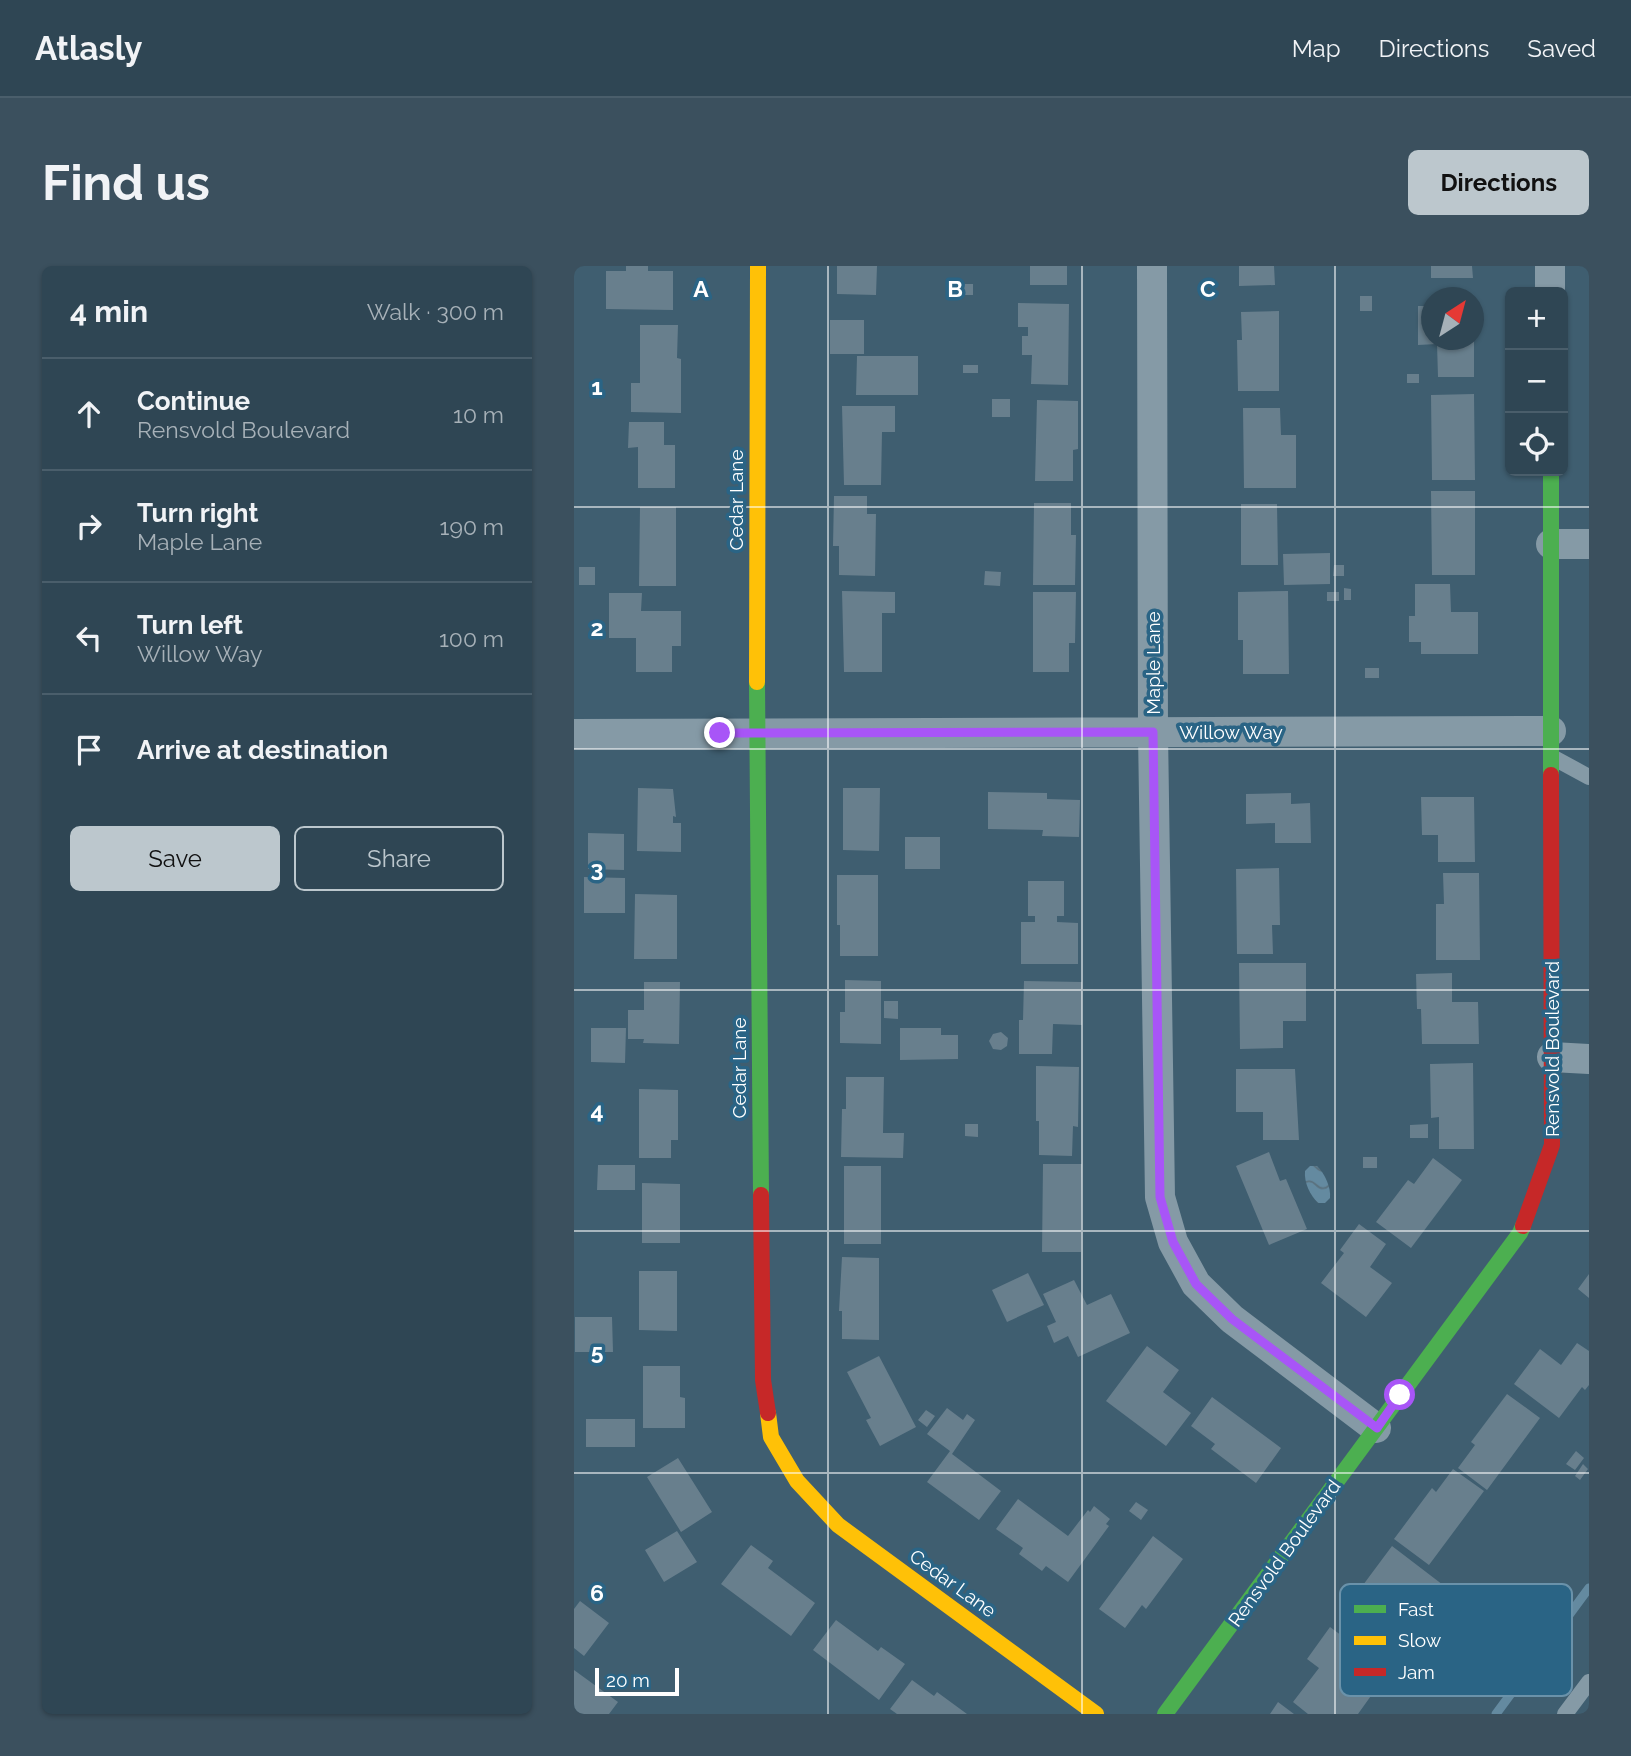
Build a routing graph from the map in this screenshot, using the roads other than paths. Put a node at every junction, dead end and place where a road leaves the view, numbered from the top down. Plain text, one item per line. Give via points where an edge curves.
1 (758, 266) edge
2 (1153, 266) edge
3 (1550, 266) edge
4 (1550, 287) edge
5 (1551, 476) edge
6 (1551, 544) junction
7 (1589, 544) edge
8 (1153, 732) junction
9 (757, 733) junction
10 (574, 734) edge
11 (1551, 744) junction
12 (1589, 778) edge
13 (1552, 1058) junction
14 (1589, 1059) edge
15 (1377, 1428) junction
16 (1589, 1682) edge
17 (1096, 1714) edge
18 (1165, 1714) edge
19 (1565, 1714) edge

1 - 9 street, Cedar Lane
2 - 8 street, Maple Lane
3 - 4 street
5 - 6 street, Rensvold Boulevard
6 - 7 street
6 - 11 street, Rensvold Boulevard
8 - 9 street, Willow Way
8 - 11 street, Willow Way
8 - 15 street, Maple Lane via 1160,1197 1173,1242 1196,1284 1232,1319
9 - 10 street, Willow Way
9 - 17 street, Cedar Lane via 762,1380 771,1437 797,1481 838,1525
11 - 12 lane
11 - 13 street, Rensvold Boulevard
13 - 14 street
13 - 15 street, Rensvold Boulevard via 1552,1145 1520,1233
15 - 18 street, Rensvold Boulevard
16 - 19 lane

